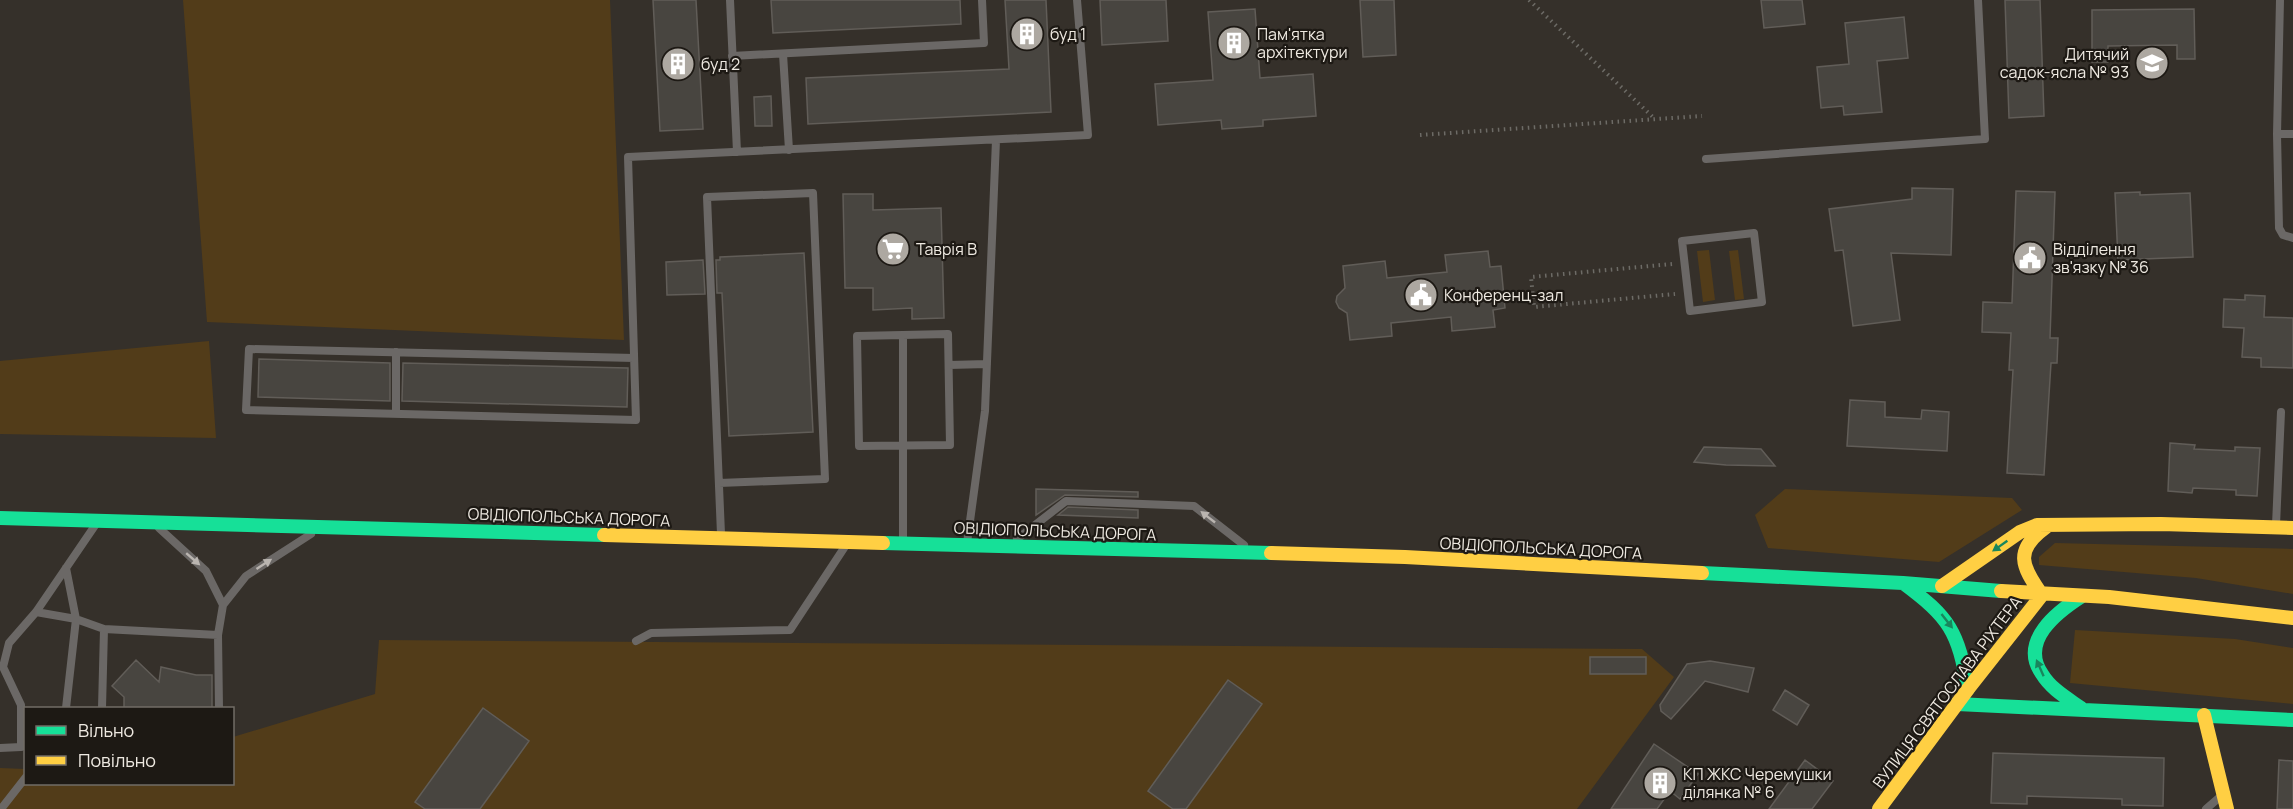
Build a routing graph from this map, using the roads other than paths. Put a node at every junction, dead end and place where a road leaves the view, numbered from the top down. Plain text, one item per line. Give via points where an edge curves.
1 (730, 0) edge
2 (982, 0) edge
3 (1077, 0) edge
4 (1978, 0) edge
5 (2280, 0) edge
6 (783, 54) junction
7 (732, 56) junction
8 (2277, 134) junction
9 (2293, 134) edge
10 (996, 140) junction
11 (789, 150) junction
12 (736, 152) junction
13 (1706, 159) dead end
14 (2293, 238) edge
15 (1684, 262) joint
16 (903, 335) junction
17 (396, 352) junction
18 (634, 358) junction
19 (949, 364) junction
20 (987, 364) junction
21 (2281, 412) dead end
22 (396, 414) junction
23 (903, 446) junction
24 (719, 483) junction
25 (0, 518) edge
26 (98, 521) junction
27 (153, 522) junction
28 (2052, 524) junction
29 (321, 527) junction
30 (2276, 527) junction
31 (2293, 528) edge
32 (722, 538) junction
33 (848, 542) junction
34 (903, 543) junction
35 (967, 545) junction
36 (1008, 546) junction
37 (1254, 553) junction
38 (66, 568) junction
39 (1903, 583) junction
40 (1942, 586) junction
41 (2042, 595) junction
42 (2082, 596) junction
43 (223, 605) junction
44 (36, 612) junction
45 (2293, 618) edge
46 (76, 619) junction
47 (104, 629) junction
48 (218, 634) junction
49 (636, 641) dead end
50 (2, 667) edge
51 (1968, 689) junction
52 (1957, 704) junction
53 (66, 707) edge
54 (102, 707) edge
55 (219, 707) edge
56 (2081, 708) junction
57 (2204, 715) junction
58 (2293, 720) edge
59 (0, 748) edge
60 (24, 780) edge
61 (2224, 794) junction
62 (1, 809) edge
63 (1879, 809) edge
64 (2206, 809) edge
65 (2227, 809) edge

1 - 7 lane
2 - 6 lane via 984,43
3 - 10 lane via 1088,135
4 - 13 lane via 1985,139
5 - 8 lane
6 - 7 lane
6 - 11 lane
7 - 12 lane
8 - 9 lane
8 - 14 lane via 2278,228 2283,235
10 - 11 lane
10 - 20 lane
11 - 12 lane
12 - 18 lane via 628,157
15 - 15 lane via 1682,241 1754,233 1762,302 1690,311
16 - 19 lane via 948,334
16 - 23 lane
16 - 23 lane via 857,336 859,446
17 - 18 lane
17 - 22 lane
17 - 22 lane via 249,349 246,410
18 - 22 lane via 636,420
19 - 20 lane
19 - 23 lane via 950,445
20 - 35 lane via 985,411
21 - 30 lane
23 - 34 lane
24 - 24 lane via 707,197 813,193 825,479
24 - 32 lane
25 - 26 main road, ОВІДІОПОЛЬСЬКА ДОРОГА
26 - 27 main road, ОВІДІОПОЛЬСЬКА ДОРОГА
26 - 38 lane
27 - 29 main road, ОВІДІОПОЛЬСЬКА ДОРОГА
27 -> 43 lane via 206,571
28 - 30 main road
28 -> 40 main road via 2020,532
28 - 41 main road via 2033,537 2022,555 2029,577
29 - 32 main road, ОВІДІОПОЛЬСЬКА ДОРОГА
43 -> 29 lane via 246,576
30 - 31 main road
32 - 33 main road, ОВІДІОПОЛЬСЬКА ДОРОГА
33 - 34 main road, ОВІДІОПОЛЬСЬКА ДОРОГА
33 - 49 lane via 790,630 651,633
34 - 35 main road, ОВІДІОПОЛЬСЬКА ДОРОГА
35 - 36 main road, ОВІДІОПОЛЬСЬКА ДОРОГА
36 - 37 main road, ОВІДІОПОЛЬСЬКА ДОРОГА
37 -> 36 lane via 1194,506 1066,501
37 - 39 main road, ОВІДІОПОЛЬСЬКА ДОРОГА
38 - 44 lane
38 - 46 lane
39 - 40 main road, ОВІДІОПОЛЬСЬКА ДОРОГА
39 -> 51 main road via 1933,606 1956,634
40 - 41 main road, ОВІДІОПОЛЬСЬКА ДОРОГА
41 - 42 main road, ОВІДІОПОЛЬСЬКА ДОРОГА
41 - 51 main road, ВУЛИЦЯ СВЯТОСЛАВА РІХТЕРА
42 - 45 main road, ОВІДІОПОЛЬСЬКА ДОРОГА
56 -> 42 main road via 2040,673 2036,648 2039,635 2055,614
43 - 48 lane
44 - 46 lane
44 - 50 lane via 9,643
46 - 47 lane
46 - 53 lane
47 - 48 lane
47 - 54 lane
48 - 55 lane
50 - 59 lane via 21,705 21,747
51 - 52 main road, ВУЛИЦЯ СВЯТОСЛАВА РІХТЕРА
52 - 56 main road
52 - 63 main road, ВУЛИЦЯ СВЯТОСЛАВА РІХТЕРА
56 - 57 main road
57 - 58 main road
57 - 61 main road
60 - 62 lane
61 - 64 lane
61 - 65 main road

